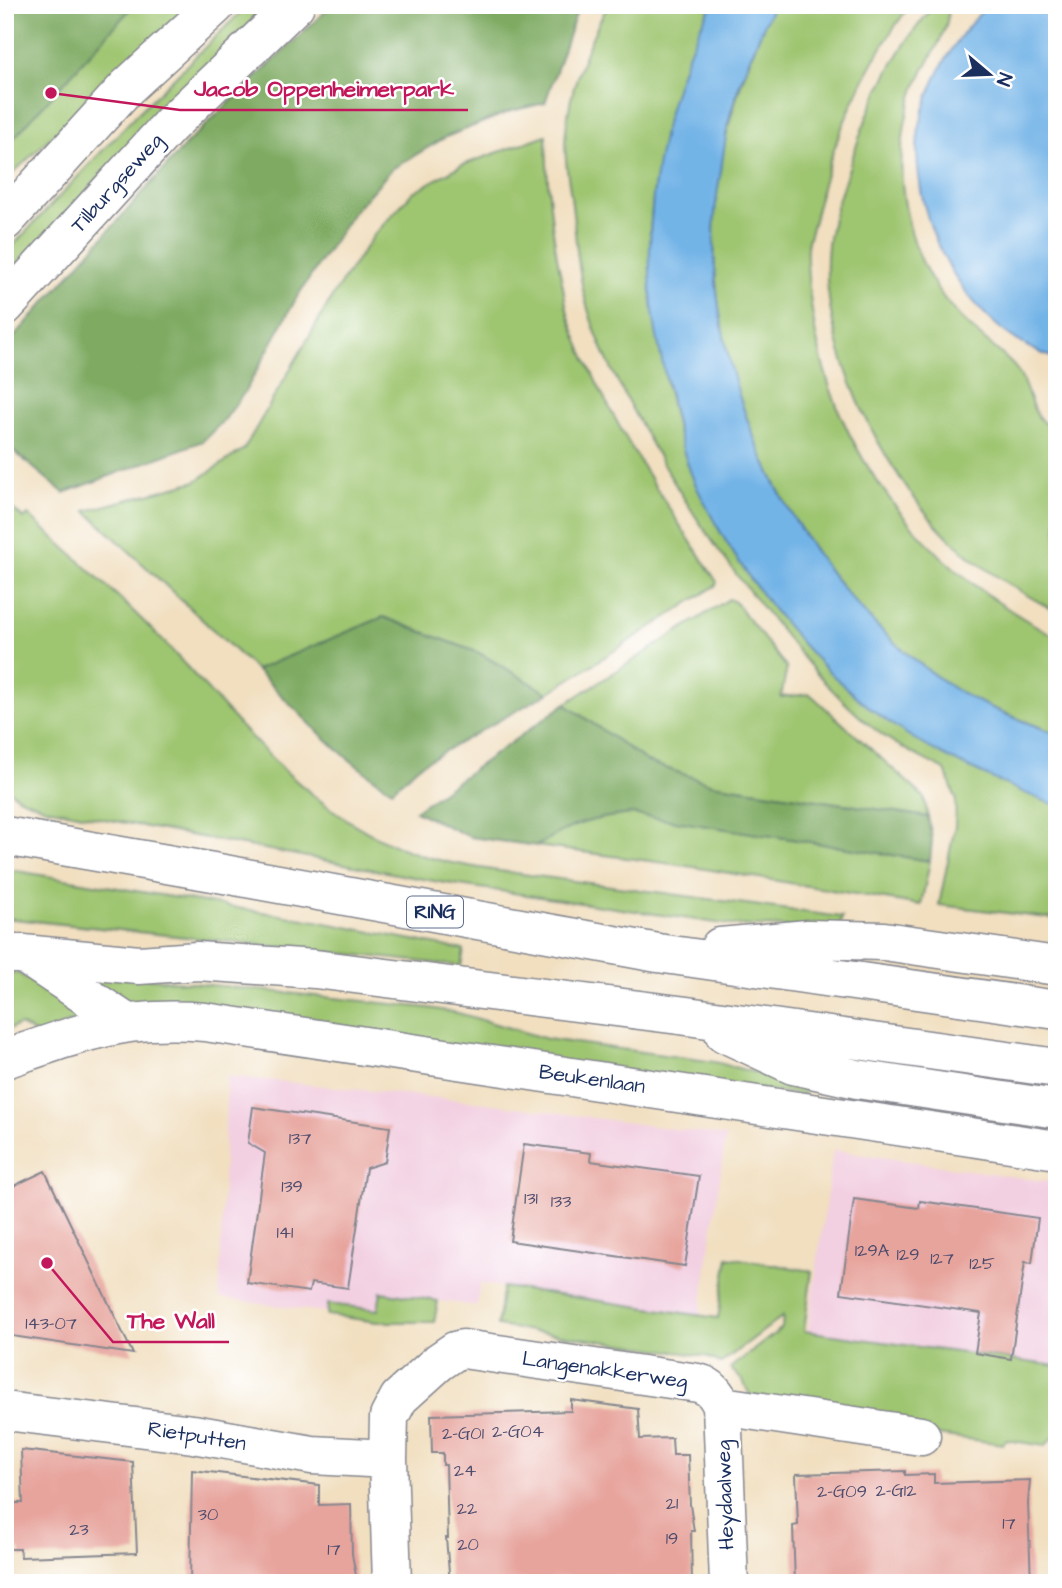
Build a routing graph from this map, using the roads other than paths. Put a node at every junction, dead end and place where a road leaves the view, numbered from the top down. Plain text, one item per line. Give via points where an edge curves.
1 (216, 5) edge
2 (295, 5) edge
3 (5, 221) edge
4 (5, 306) edge
5 (5, 810) edge
6 (5, 836) edge
7 (5, 857) edge
8 (154, 861) junction
9 (11, 946) edge
10 (658, 953) junction
11 (1057, 966) edge
12 (1057, 1010) edge
13 (687, 1016) junction
14 (127, 1023) junction
15 (5, 1059) edge
16 (1057, 1068) edge
17 (1057, 1109) edge
18 (1057, 1150) edge
19 (722, 1406) junction
20 (5, 1411) edge
21 (921, 1436) dead end
22 (388, 1459) junction
23 (393, 1583) edge
24 (729, 1583) edge

1 - 3 main road via 127,87
2 - 4 main road, Tilburgseweg via 170,125
5 - 8 main road, RING via 121,834
6 - 8 main road, RING
7 - 8 main road, RING via 114,875
8 - 10 main road, RING
9 - 13 main road via 139,965 197,961 315,969
9 - 14 main road
10 - 11 main road via 808,939 884,941
10 - 12 main road, RING
13 - 16 main road
13 - 17 main road via 793,1065
14 - 15 main road, Beukenlaan
14 - 18 main road, Beukenlaan via 205,1022
19 - 21 main road
19 - 22 main road, Langenakkerweg via 717,1395 698,1383 463,1349 439,1362 399,1398 389,1417
19 - 24 main road, Heydaalweg
20 - 22 main road, Rietputten via 193,1434 312,1455
22 - 23 main road, Langenakkerweg

